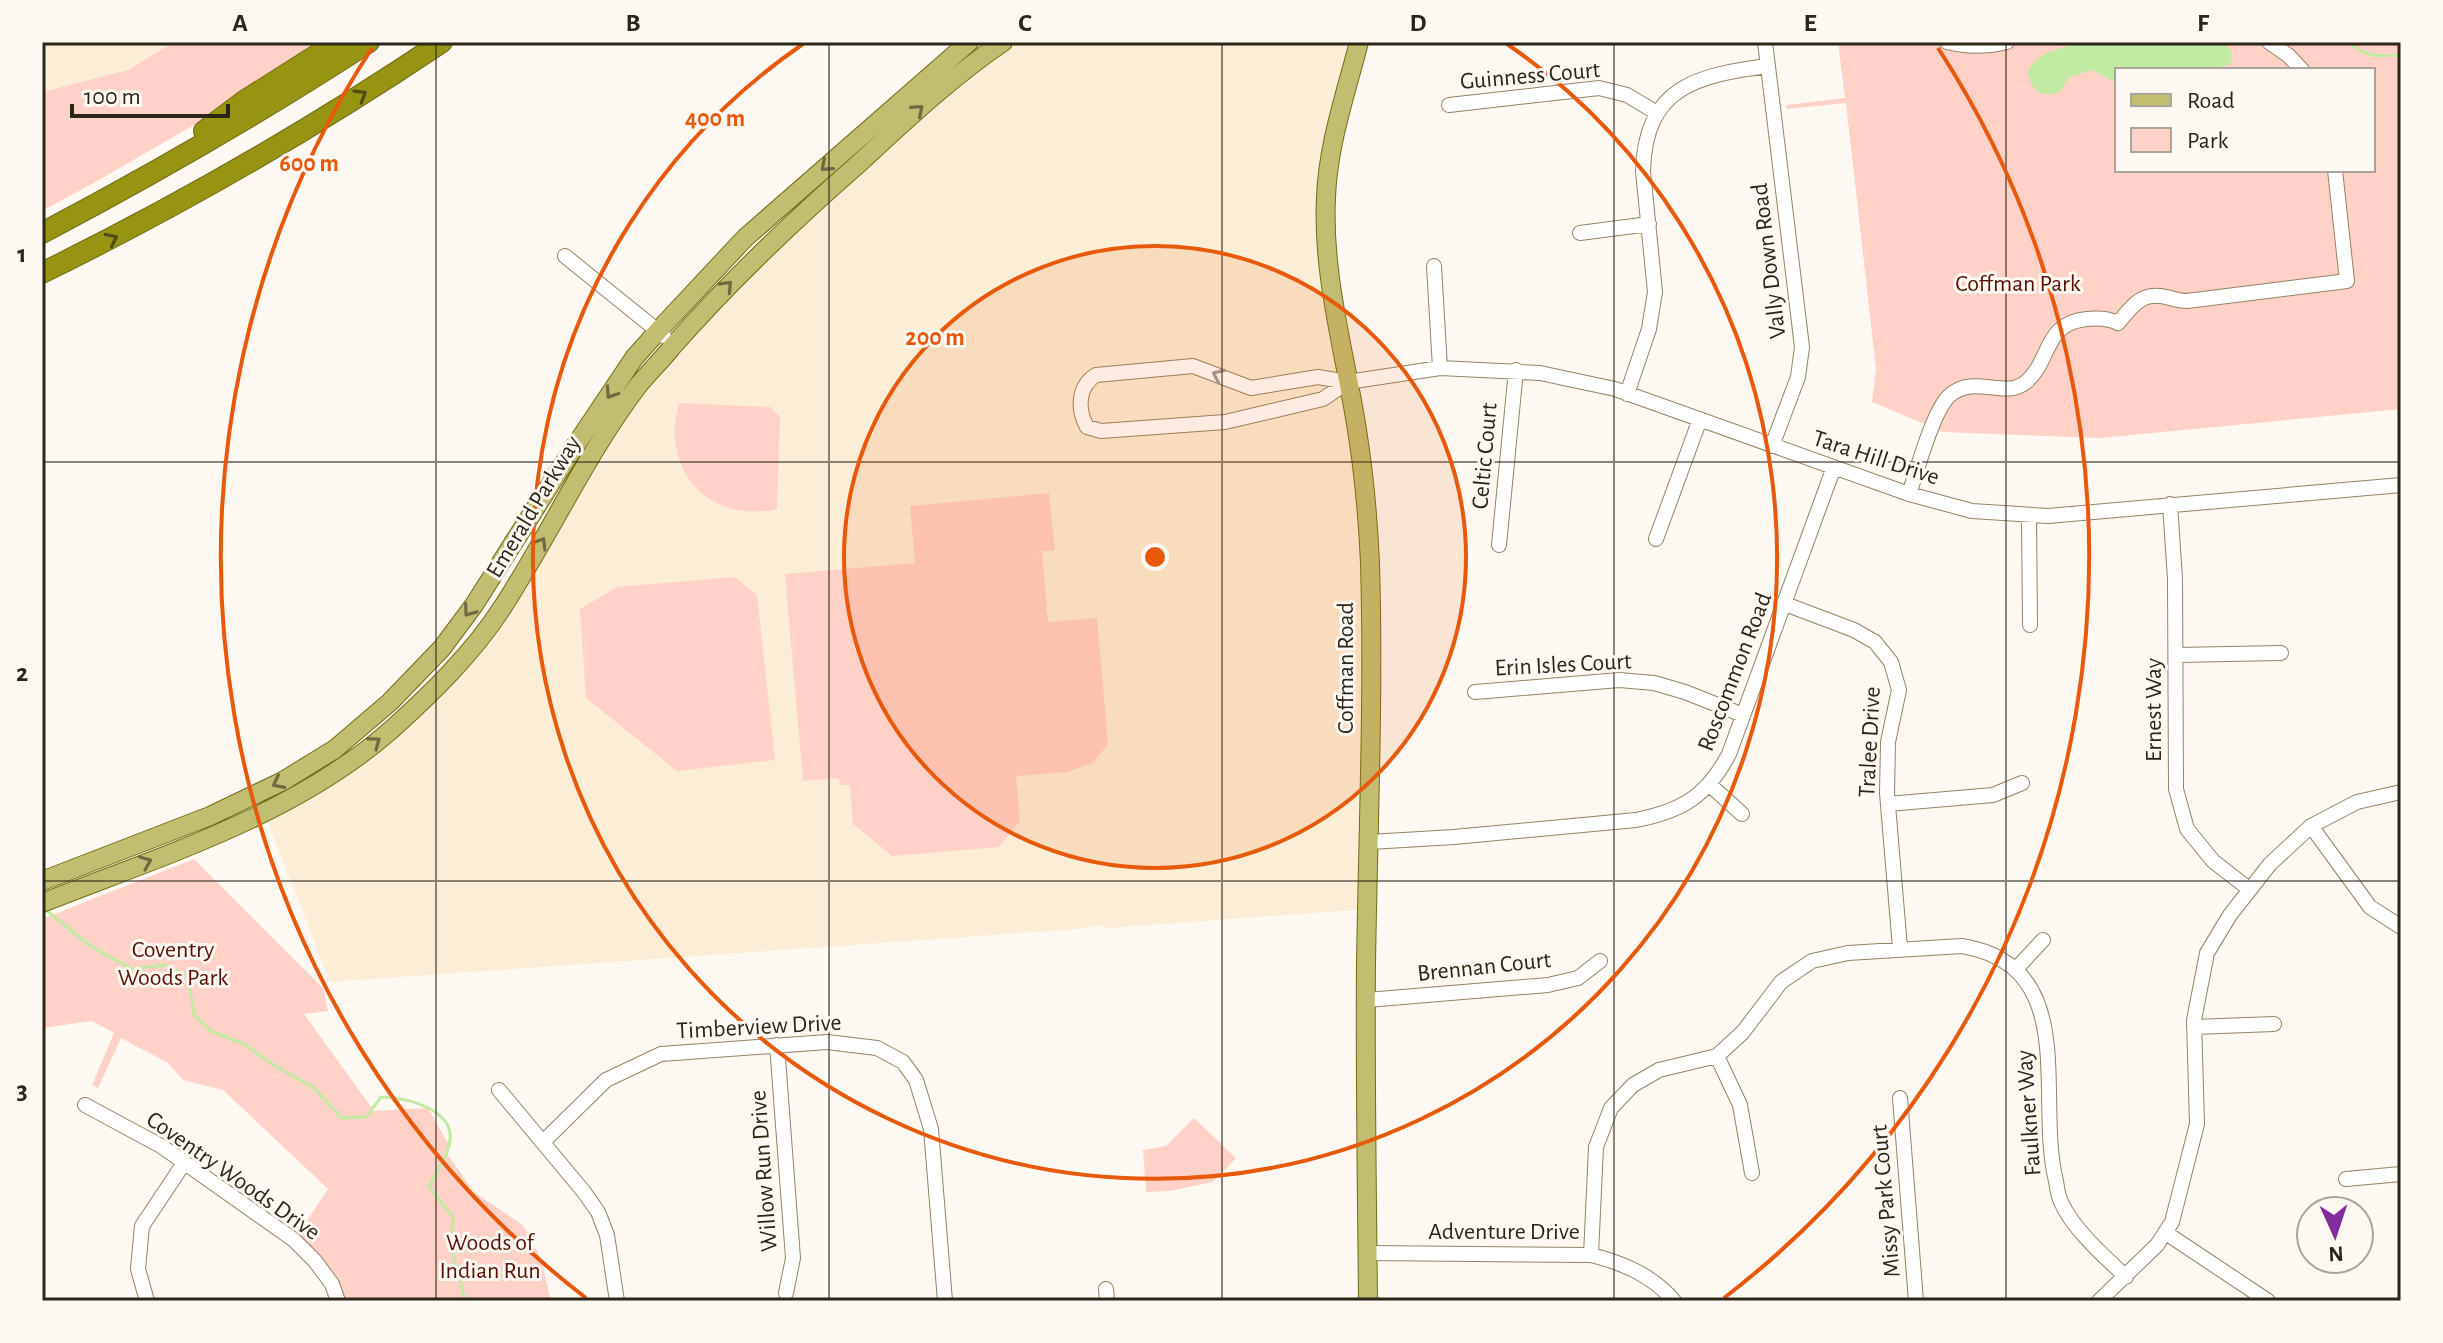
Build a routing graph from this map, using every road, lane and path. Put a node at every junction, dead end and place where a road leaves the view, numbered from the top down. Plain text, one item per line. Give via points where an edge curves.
1 (337, 42) edge
2 (369, 42) edge
3 (442, 42) edge
4 (969, 42) edge
5 (1003, 42) edge
6 (1359, 42) edge
7 (1765, 42) edge
8 (1947, 42) edge
9 (2007, 42) edge
10 (2269, 42) edge
11 (1768, 66) junction
12 (2300, 68) edge
13 (1449, 105) dead end
14 (1657, 113) junction
15 (2335, 172) edge
16 (152, 173) junction
17 (1649, 224) junction
18 (42, 233) edge
19 (1580, 233) dead end
20 (565, 256) dead end
21 (1434, 266) dead end
22 (42, 273) edge
23 (658, 331) junction
24 (675, 344) junction
25 (1440, 368) junction
26 (1516, 370) junction
27 (1348, 382) junction
28 (1251, 388) junction
29 (1627, 394) junction
30 (1249, 417) junction
31 (1700, 419) junction
32 (1772, 446) junction
33 (1834, 467) junction
34 (2401, 485) edge
35 (1909, 494) junction
36 (2170, 504) junction
37 (2029, 516) junction
38 (1656, 539) dead end
39 (1499, 545) dead end
40 (1785, 604) junction
41 (2030, 625) dead end
42 (2281, 653) dead end
43 (2176, 655) junction
44 (1475, 692) dead end
45 (1743, 715) junction
46 (2022, 783) dead end
47 (1710, 785) junction
48 (2401, 792) edge
49 (1888, 804) junction
50 (1742, 814) dead end
51 (2311, 826) junction
52 (1370, 842) junction
53 (42, 881) edge
54 (2249, 889) junction
55 (42, 903) edge
56 (2401, 927) edge
57 (2043, 940) dead end
58 (1900, 948) junction
59 (1600, 961) dead end
60 (2016, 969) junction
61 (1367, 1000) junction
62 (2274, 1024) dead end
63 (2194, 1027) junction
64 (777, 1045) junction
65 (1717, 1056) junction
66 (499, 1090) dead end
67 (1900, 1098) dead end
68 (85, 1105) dead end
69 (543, 1142) junction
70 (184, 1163) junction
71 (1752, 1173) dead end
72 (2401, 1174) edge
73 (2346, 1179) dead end
74 (2166, 1233) junction
75 (1368, 1253) junction
76 (1591, 1255) junction
77 (2126, 1277) junction
78 (786, 1293) dead end
79 (147, 1301) edge
80 (338, 1301) edge
81 (617, 1301) edge
82 (945, 1301) edge
83 (1368, 1301) edge
84 (1674, 1301) edge
85 (1916, 1301) edge
86 (2099, 1301) edge
87 (2268, 1301) edge

1 - 16 highway via 244,101
2 - 16 highway
22 -> 3 highway via 220,180
4 -> 23 main road, Emerald Parkway via 745,238
24 -> 5 main road, Emerald Parkway via 769,244 947,85
6 - 27 main road, Coffman Road via 1336,124 1325,201 1330,285
7 - 11 street, Vally Down Road
8 - 9 street
10 - 12 street
11 - 14 street via 1702,77
11 - 32 street, Vally Down Road via 1802,347 1798,377
13 - 14 street, Guinness Court via 1599,88 1627,95
14 - 17 street via 1643,153
15 - 35 street via 2347,281 2187,301 2155,295 2140,298 2118,323 2077,320 2056,332 2027,382 2017,387 1969,386 1944,403
16 - 18 highway
17 - 19 street
17 - 29 street via 1653,310
20 - 23 street
21 - 25 street
23 - 24 street
23 -> 53 main road, Emerald Parkway via 634,358 474,605 390,702 335,749 283,781 210,816
55 -> 24 main road, Emerald Parkway via 275,807 389,731 463,658 501,610 587,463 637,387
25 - 26 street, Tara Hill Drive
25 - 27 street, Tara Hill Drive
26 - 29 street, Tara Hill Drive
26 - 39 street, Celtic Court
27 - 28 street via 1318,377
27 - 30 street via 1323,399
27 - 52 main road, Coffman Road via 1368,517
28 - 30 street
28 -> 30 street via 1207,369 1185,366 1096,375 1081,393 1084,423 1096,431
29 - 31 street, Tara Hill Drive
31 - 32 street, Tara Hill Drive
31 - 38 street
32 - 33 street, Tara Hill Drive
33 - 35 street, Tara Hill Drive
33 - 40 street, Roscommon Road
34 - 36 street, Tara Hill Drive
35 - 37 street, Tara Hill Drive via 1972,511
36 - 37 street, Tara Hill Drive
36 - 43 street, Ernest Way
37 - 41 street
40 - 45 street, Roscommon Road
40 - 49 street, Tralee Drive via 1854,630 1875,642 1891,662 1899,690 1888,742
42 - 43 street
43 - 54 street, Ernest Way via 2176,789 2187,829 2213,861
44 - 45 street, Erin Isles Court via 1619,680 1654,683
45 - 47 street, Roscommon Road
46 - 49 street via 1993,795
47 - 50 street
47 - 52 street, Roscommon Road via 1685,805 1636,820
48 - 51 street via 2357,802
49 - 58 street, Tralee Drive
51 - 54 street
51 - 56 street via 2370,907
52 - 61 main road, Coffman Road
54 - 63 street via 2207,953
57 - 60 street
58 - 60 street via 1977,949
58 - 65 street via 1812,961 1781,982
59 - 61 street, Brennan Court via 1578,978 1548,985
60 - 77 street, Faulkner Way via 2033,990 2043,1018 2050,1160 2061,1204
61 - 75 main road, Coffman Road
62 - 63 street
63 - 74 street via 2197,1124
64 - 69 street, Timberview Drive via 661,1054 606,1080
64 - 78 street, Willow Run Drive via 793,1258
64 - 82 street, Timberview Drive via 827,1042 877,1048 903,1062 916,1080 931,1129
65 - 71 street via 1740,1105
65 - 76 street via 1659,1070 1633,1085 1611,1108 1596,1147
66 - 69 street
67 - 85 street, Missy Park Court
68 - 70 street, Coventry Woods Drive
69 - 81 street via 598,1212
70 - 79 street via 142,1226 138,1269
70 - 80 street, Coventry Woods Drive via 294,1240 332,1284
72 - 73 street
74 - 77 street
74 - 87 street
75 - 76 street, Adventure Drive
75 - 83 main road, Coffman Road
76 - 84 street, Adventure Drive via 1641,1272
77 - 86 street

